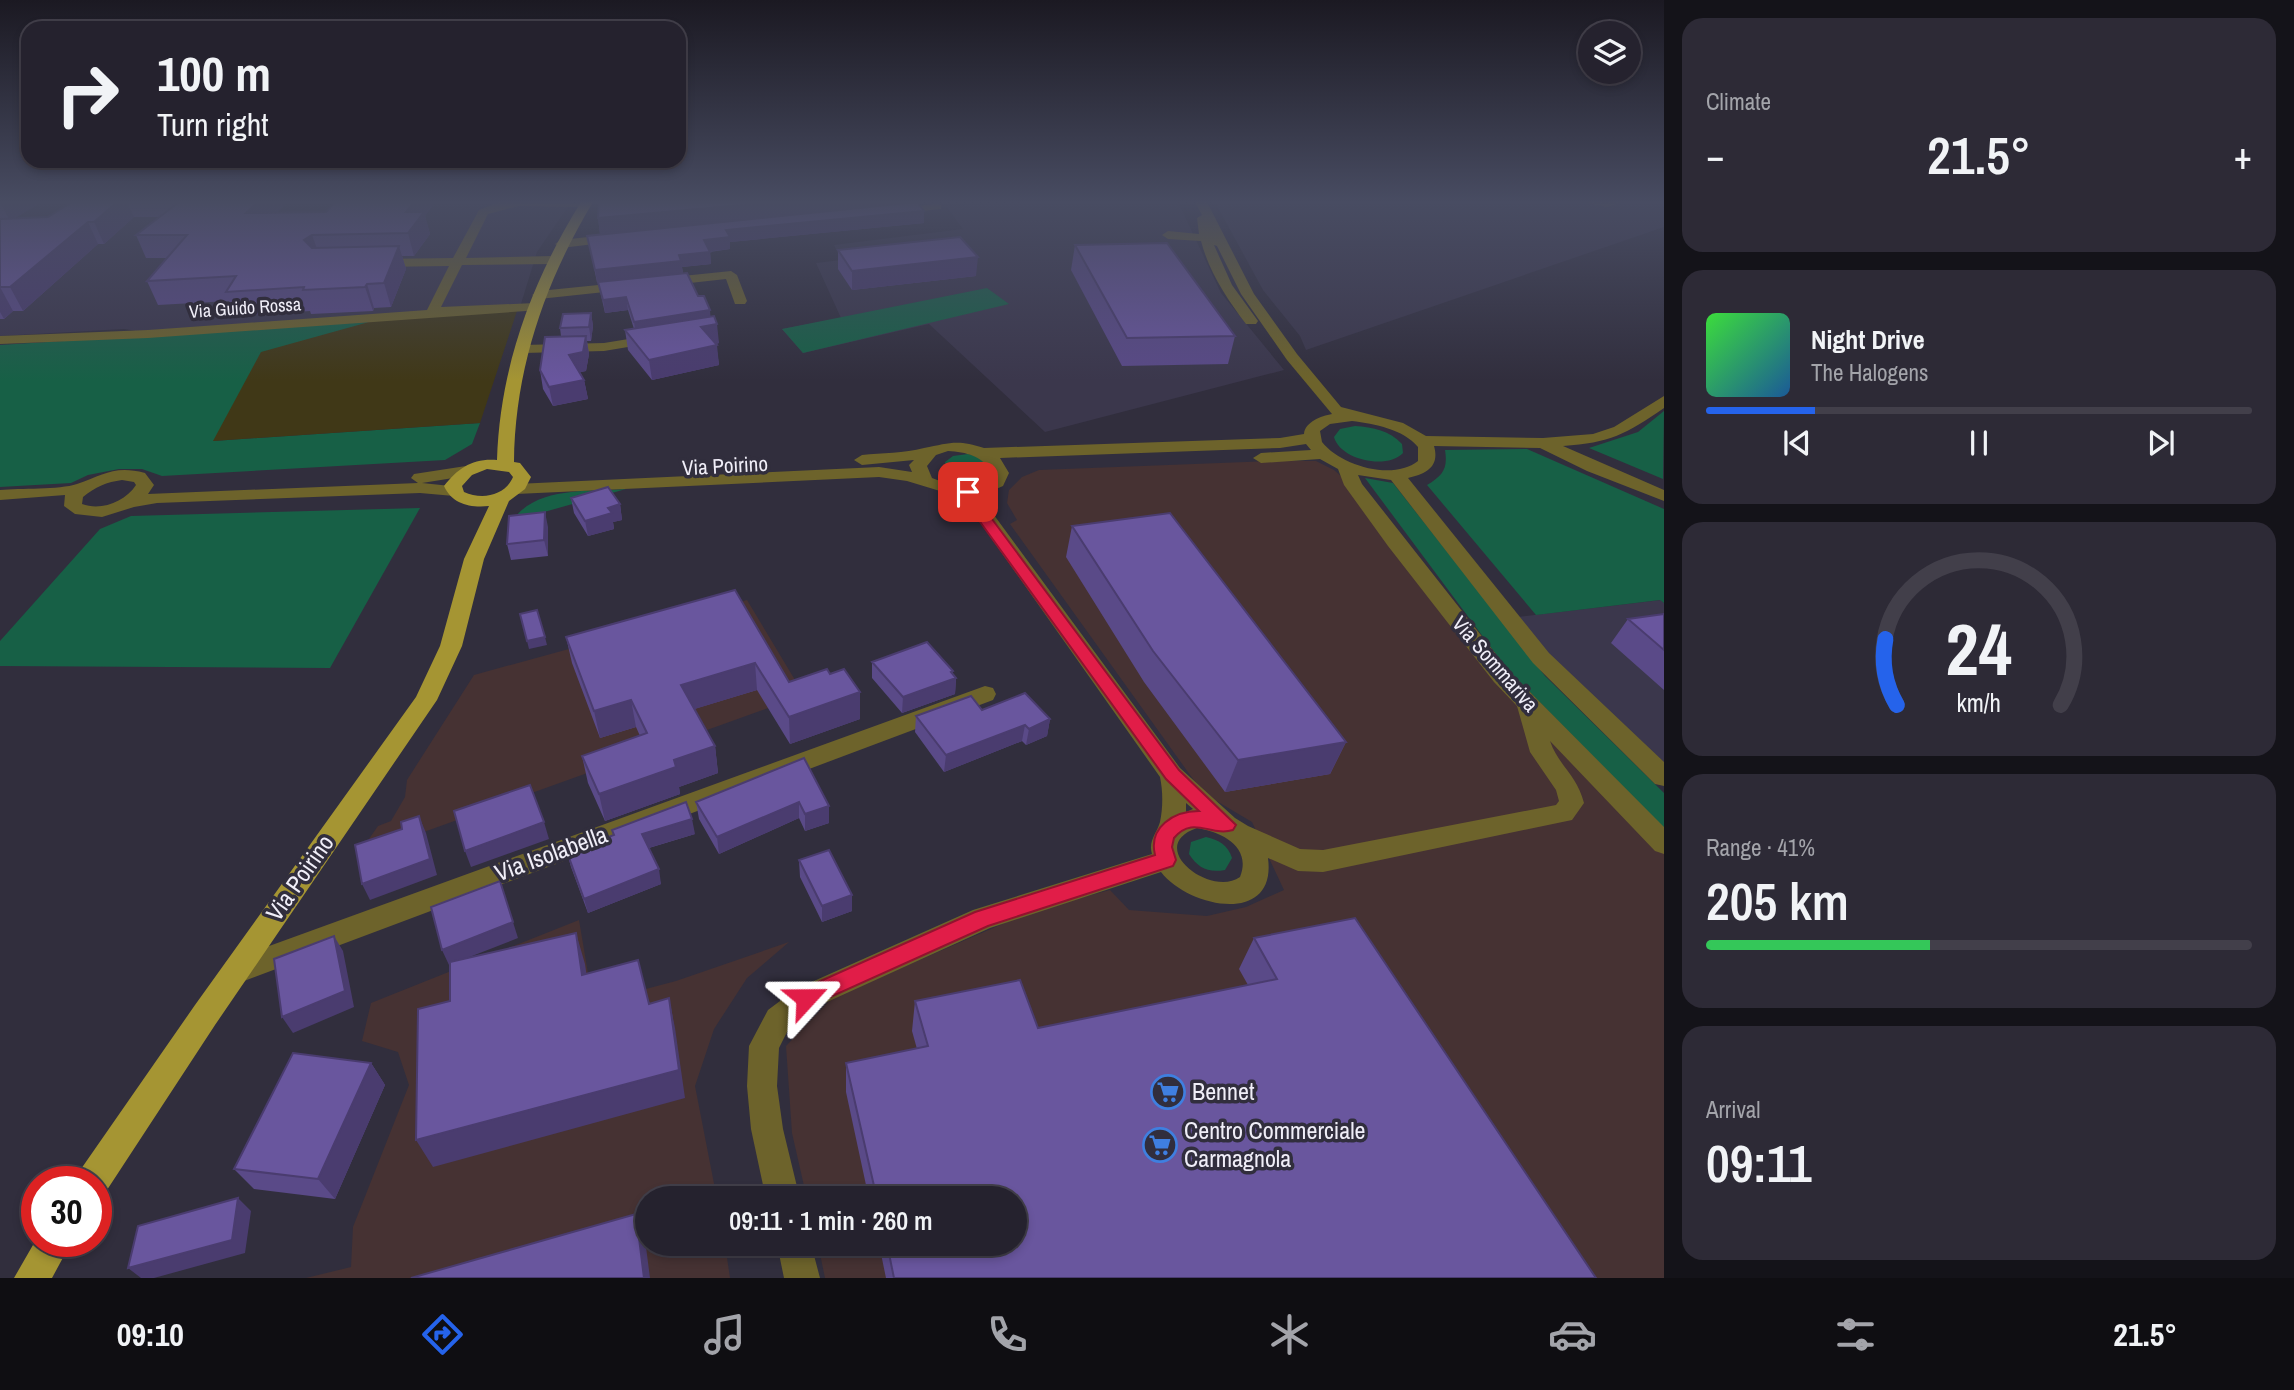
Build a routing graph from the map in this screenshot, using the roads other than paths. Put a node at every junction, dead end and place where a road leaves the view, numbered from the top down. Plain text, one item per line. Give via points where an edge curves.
1 (458, 262) junction
2 (475, 262) edge
3 (552, 262) edge
4 (1213, 262) edge
5 (1227, 262) edge
6 (1232, 262) edge
7 (362, 263) edge
8 (1235, 268) junction
9 (537, 301) junction
10 (740, 301) dead end
11 (441, 313) junction
12 (670, 336) edge
13 (0, 340) edge
14 (523, 349) junction
15 (1664, 401) edge
16 (507, 415) junction
17 (1352, 416) junction
18 (1323, 421) junction
19 (1311, 438) junction
20 (1421, 441) junction
21 (1543, 443) junction
22 (929, 453) junction
23 (985, 453) junction
24 (1323, 454) junction
25 (1346, 467) junction
26 (471, 469) junction
27 (1001, 474) junction
28 (1396, 475) junction
29 (511, 480) junction
30 (924, 480) junction
31 (145, 485) junction
32 (968, 492) junction
33 (0, 495) edge
34 (76, 495) junction
35 (462, 495) junction
36 (1664, 496) edge
37 (129, 502) junction
38 (0, 503) edge
39 (474, 559) junction
40 (985, 694) dead end
41 (1528, 704) junction
42 (1172, 775) junction
43 (1664, 777) edge
44 (1172, 826) junction
45 (1233, 829) junction
46 (1664, 844) edge
47 (1166, 860) junction
48 (236, 971) junction
49 (103, 1166) edge
50 (780, 1186) edge
51 (797, 1256) edge
52 (45, 1257) edge
53 (32, 1278) edge
54 (802, 1278) edge

1 - 2 street
1 - 7 street
1 - 11 street via 433,309
3 - 9 main road, Via Poirino
4 - 18 street via 1229,293 1297,378
5 - 8 street
6 - 8 street
8 - 17 street via 1300,368 1335,410
9 - 10 street, Via Guido Rossa via 731,275
9 - 11 street, Via Guido Rossa
9 - 14 main road, Via Poirino
11 - 13 street, Via Guido Rossa
12 - 14 street via 604,347
14 - 16 main road, Via Poirino
15 - 21 street via 1620,430 1595,439
16 - 26 main road, Via Poirino via 489,449
16 - 29 main road, Via Poirino
17 - 18 street
17 - 20 street via 1383,421
18 - 19 street via 1312,430
19 - 23 street via 1280,443
19 - 24 street
20 - 21 street
20 - 28 street via 1427,450 1425,465
21 - 36 street
22 - 23 street, Via Poirino via 950,447
22 - 29 street, Via Poirino via 556,473
22 - 30 street via 918,465
23 - 27 street
24 - 25 street
24 - 27 street via 1032,466
25 - 28 street
25 - 41 street, Via Sommariva via 1353,485 1395,542
26 - 29 main road
26 - 31 street via 424,478
26 - 35 main road, Via Poirino via 455,480
27 - 32 street via 988,487
28 - 43 street, Via Sommariva via 1541,658
29 - 30 street, Via Poirino via 879,472
29 - 35 main road
29 - 39 main road, Via Poirino
30 - 32 street, Via Poirino via 943,490
31 - 34 street via 139,477 122,475 100,479
31 - 37 street
32 - 42 street
33 - 34 street
34 - 37 street via 78,509 94,512
34 - 38 street
35 - 37 street via 419,488
35 - 39 main road, Via Poirino via 475,520
39 - 48 main road, Via Poirino via 451,646 426,700
40 - 48 street, Via Isolabella
41 - 45 street via 1542,752 1568,787 1572,803 1563,813 1323,861 1298,860
41 - 46 street, Via Sommariva
42 - 44 street
42 - 45 street
44 - 45 street via 1197,818
44 - 47 street via 1162,847
45 - 47 street via 1256,856 1258,868 1246,888 1233,893 1201,891 1186,883
47 - 50 street via 983,918 806,998 778,1020 764,1046 762,1086
48 - 49 main road, Via Poirino
51 - 54 street
52 - 53 main road

